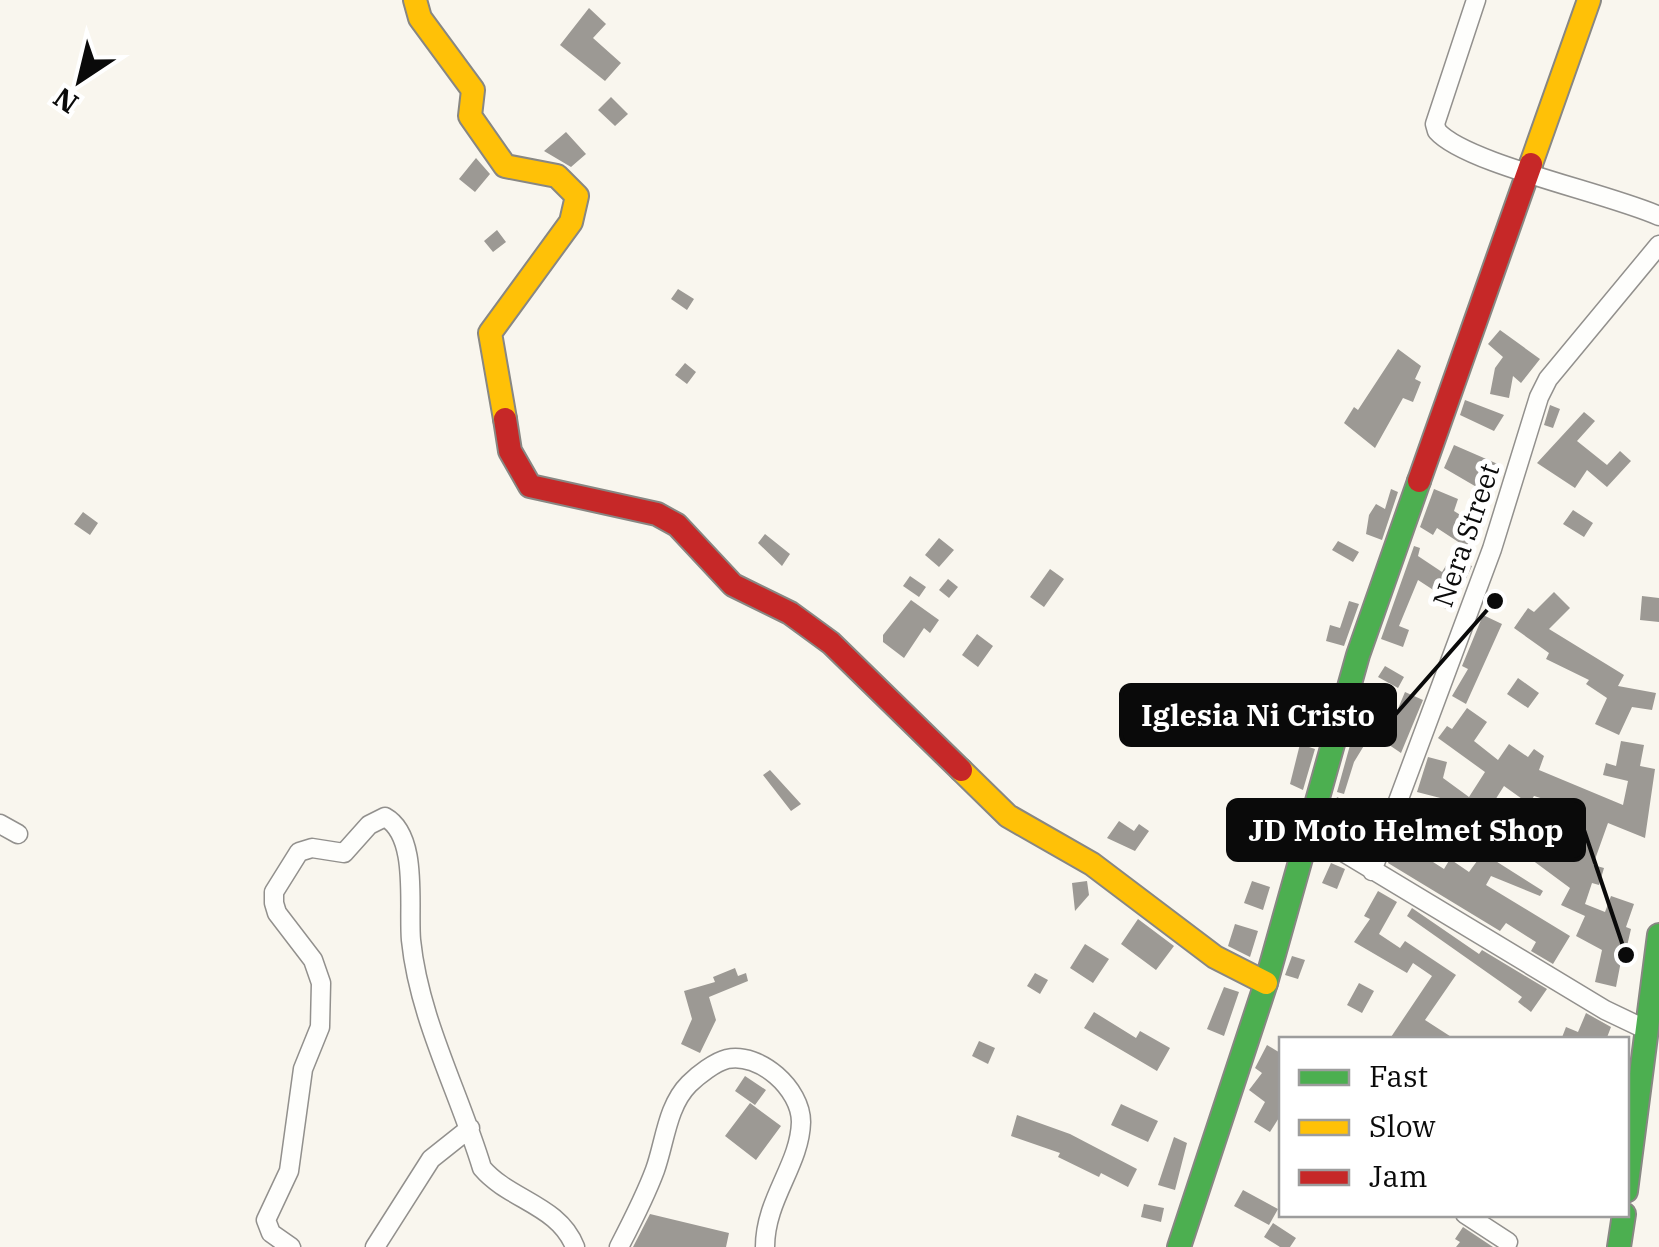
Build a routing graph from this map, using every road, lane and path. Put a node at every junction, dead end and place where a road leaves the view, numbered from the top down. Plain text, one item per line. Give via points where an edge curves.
1 (414, 0) edge
2 (1476, 0) edge
3 (1589, 0) edge
4 (1529, 171) junction
5 (1659, 216) edge
6 (1659, 245) edge
7 (0, 824) edge
8 (1310, 832) junction
9 (18, 834) dead end
10 (1372, 871) junction
11 (1659, 936) edge
12 (1266, 983) junction
13 (1647, 1030) junction
14 (1632, 1106) edge
15 (470, 1128) junction
16 (1629, 1148) edge
17 (1470, 1217) edge
18 (1624, 1217) edge
19 (1508, 1242) dead end
20 (291, 1247) edge
21 (375, 1247) edge
22 (576, 1247) edge
23 (620, 1247) edge
24 (766, 1247) edge
25 (1179, 1247) edge
26 (1620, 1247) edge

1 - 12 main road via 473,90 472,122 506,166 558,176 576,196 570,222 490,333 510,451 522,479 542,492 592,496 677,525 733,585 831,643 1008,816 1092,864 1214,958
2 - 4 street via 1437,132 1456,147
3 - 4 main road
4 - 5 street
4 - 8 main road via 1358,655
6 - 10 street, Nera Street via 1539,397 1492,549
7 - 9 street
8 - 10 street
8 - 12 main road
10 - 13 street
11 - 13 main road
12 - 25 main road
13 - 14 main road
14 - 16 main road
15 - 20 street via 416,982 401,830 385,816 344,854 299,852 274,903 322,984 320,1027 304,1069 290,1170 266,1220
15 - 21 street via 432,1159
15 - 22 street via 482,1168 494,1182 554,1217
17 - 19 street
18 - 26 main road
23 - 24 street via 676,1103 723,1060 741,1058 764,1065 784,1083 801,1120 768,1210

